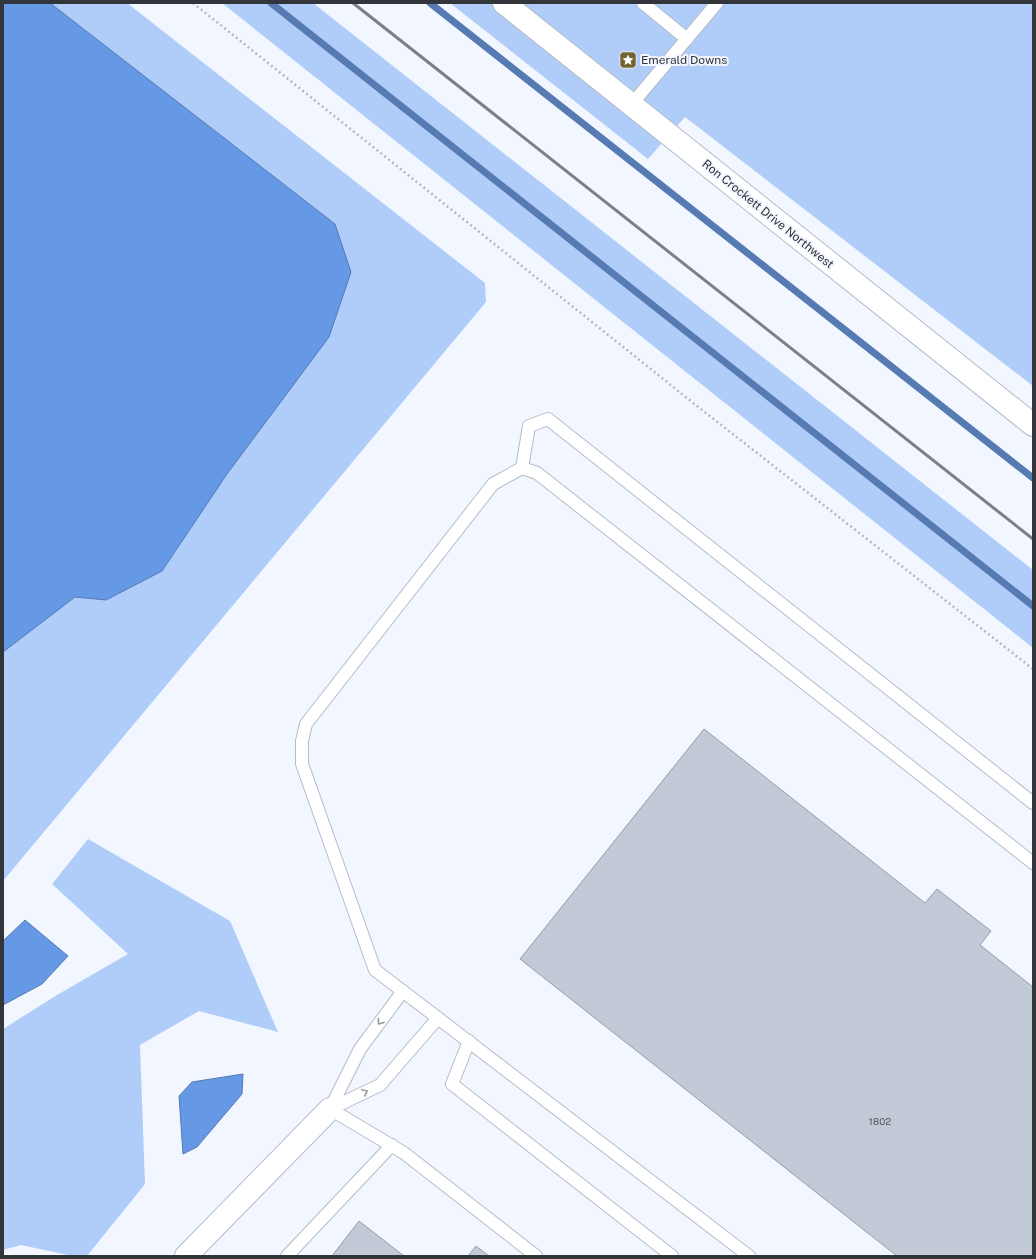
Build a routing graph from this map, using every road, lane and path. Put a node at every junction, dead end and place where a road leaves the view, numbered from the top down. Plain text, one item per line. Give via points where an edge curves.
1 (193, 3) edge
2 (504, 3) edge
3 (643, 3) edge
4 (717, 3) edge
5 (686, 39) junction
6 (631, 105) junction
7 (1033, 426) edge
8 (522, 468) junction
9 (1033, 669) edge
10 (1033, 803) edge
11 (1033, 864) edge
12 (403, 991) junction
13 (438, 1018) junction
14 (469, 1042) junction
15 (330, 1109) junction
16 (392, 1145) junction
17 (186, 1256) edge
18 (287, 1256) edge
19 (536, 1256) edge
20 (672, 1256) edge
21 (749, 1256) edge

1 - 9 path via 697,406
2 - 6 street, Ron Crockett Drive Northwest
3 - 5 lane
4 - 5 lane
5 - 6 lane
6 - 7 street, Ron Crockett Drive Northwest
8 - 10 lane via 529,426 548,419
8 - 11 lane via 537,473
8 - 12 lane via 493,484 306,724 302,740 302,764 375,970
12 - 13 lane
12 -> 15 lane via 360,1049
13 - 14 lane
15 -> 13 lane via 380,1085
14 - 20 lane via 452,1084
14 - 21 lane
15 - 16 lane
15 - 17 street
16 - 18 lane
16 - 19 lane

